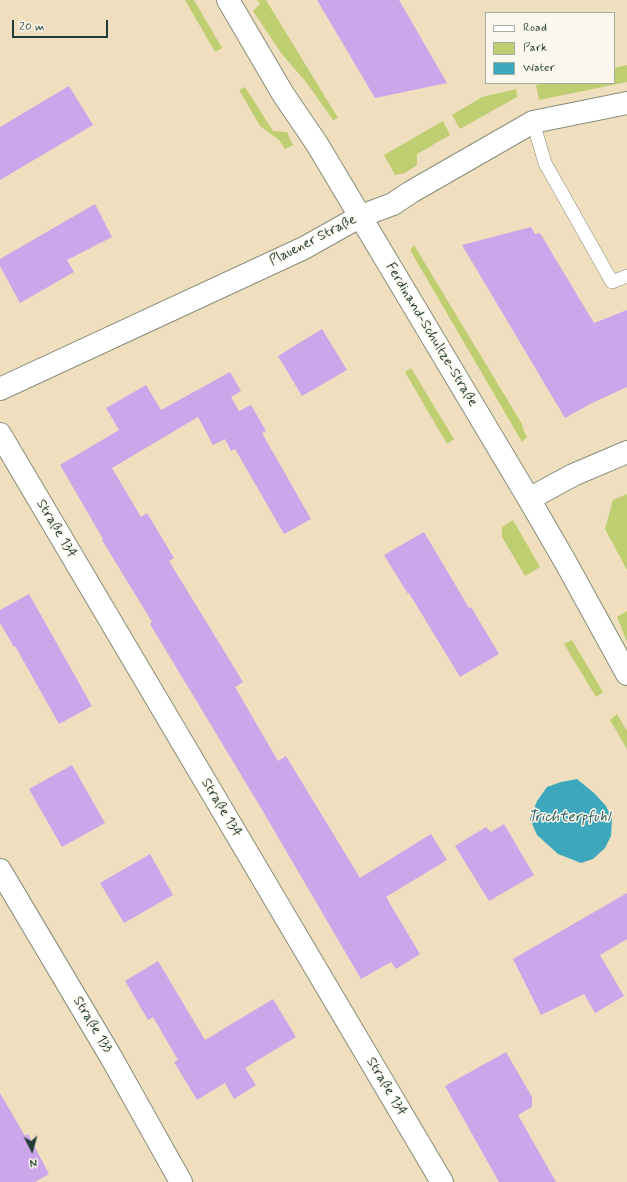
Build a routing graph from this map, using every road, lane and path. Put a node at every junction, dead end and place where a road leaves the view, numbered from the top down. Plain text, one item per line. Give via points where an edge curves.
1 (228, 0) edge
2 (627, 103) edge
3 (533, 122) junction
4 (361, 216) junction
5 (627, 276) edge
6 (0, 389) edge
7 (0, 434) edge
8 (627, 452) edge
9 (529, 499) junction
10 (627, 674) edge
11 (0, 870) edge
12 (181, 1182) edge
13 (442, 1182) edge

1 - 4 street, Ferdinand-Schultze-Straße via 283,94
2 - 3 street, Plauener Straße
3 - 4 street, Plauener Straße via 393,204
3 - 5 lane via 545,163 612,282
4 - 6 street, Plauener Straße via 308,246
4 - 9 street, Ferdinand-Schultze-Straße
7 - 13 street, Straße 134
8 - 9 street via 573,475
9 - 10 street, Ferdinand-Schultze-Straße
11 - 12 street, Straße 133 via 111,1057

